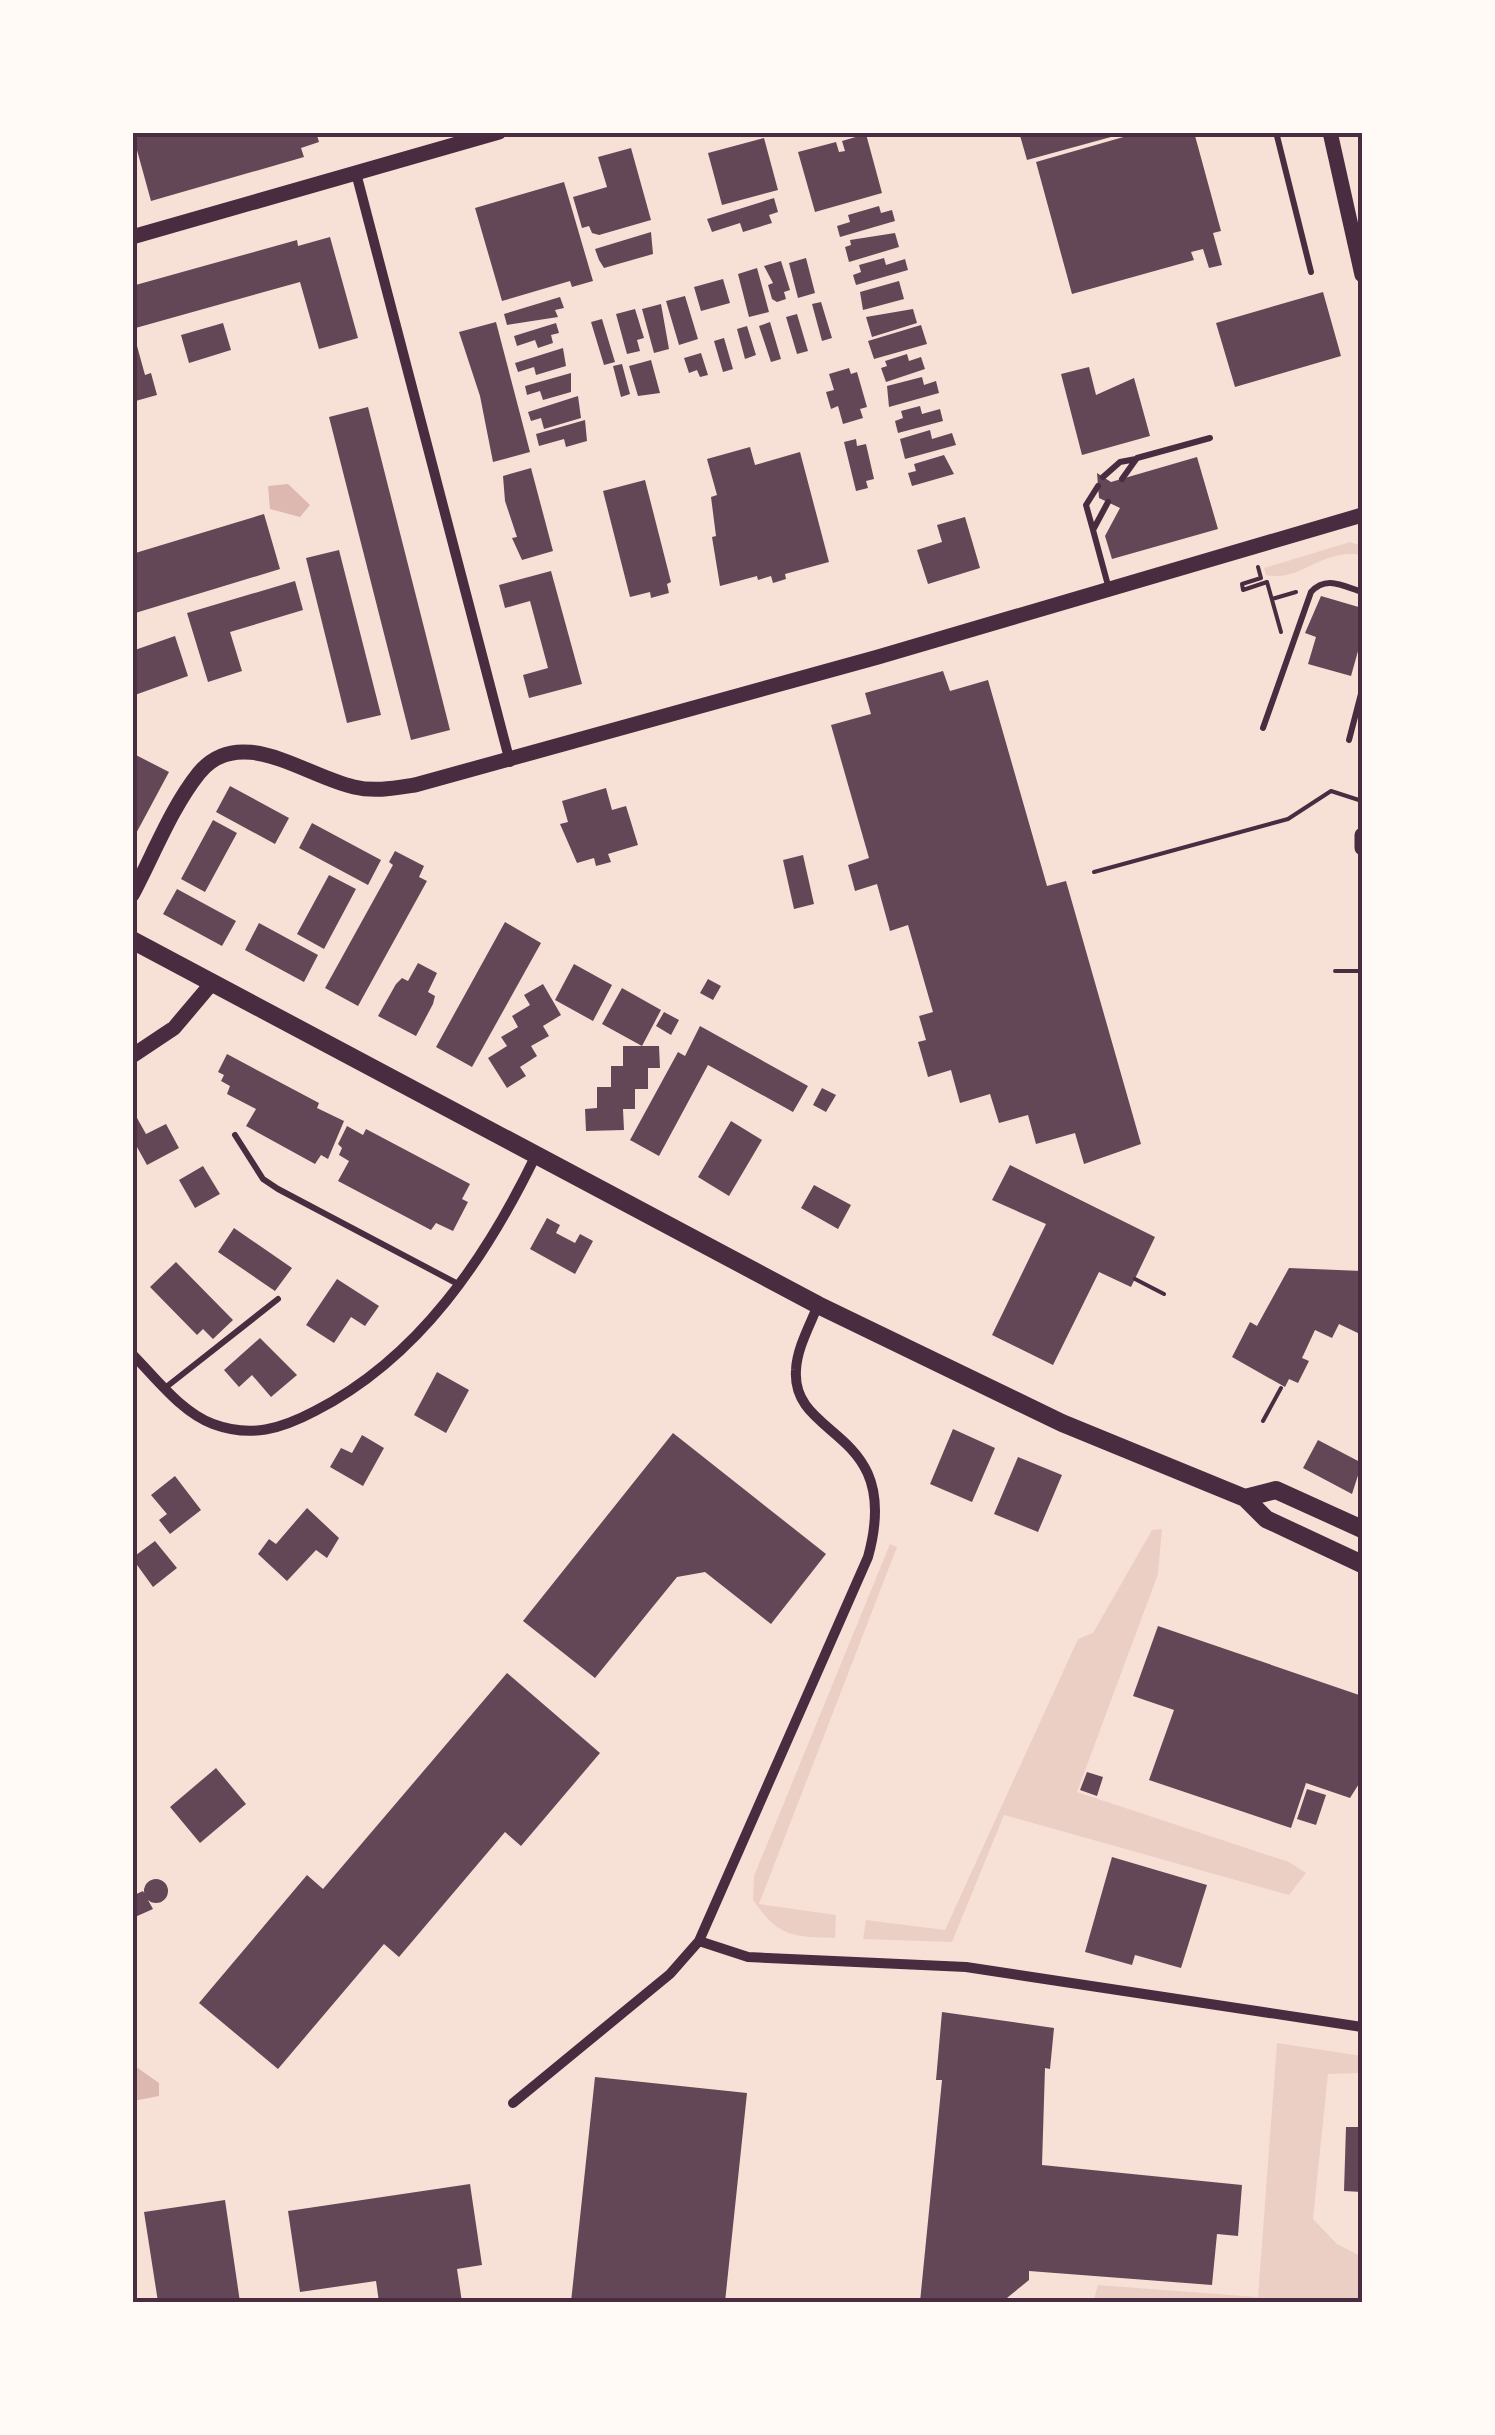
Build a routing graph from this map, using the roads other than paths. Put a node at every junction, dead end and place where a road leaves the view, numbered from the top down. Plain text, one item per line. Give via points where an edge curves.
1 (499, 132) edge
2 (1276, 132) edge
3 (1330, 132) edge
4 (356, 173) junction
5 (132, 237) edge
6 (1311, 272) dead end
7 (1362, 275) edge
8 (1210, 438) dead end
9 (1137, 458) junction
10 (1102, 477) dead end
11 (1122, 479) dead end
12 (1098, 486) dead end
13 (1108, 502) dead end
14 (1362, 516) edge
15 (1093, 530) junction
16 (1110, 589) junction
17 (1362, 592) edge
18 (1362, 690) edge
19 (1263, 728) dead end
20 (1348, 740) dead end
21 (510, 762) junction
22 (1362, 835) edge
23 (1362, 848) edge
24 (132, 895) edge
25 (132, 940) edge
26 (212, 983) junction
27 (132, 1056) edge
28 (235, 1135) dead end
29 (536, 1155) junction
30 (458, 1284) junction
31 (278, 1299) dead end
32 (818, 1305) junction
33 (132, 1354) edge
34 (165, 1388) junction
35 (1244, 1498) junction
36 (1362, 1529) edge
37 (1362, 1564) edge
38 (699, 1940) junction
39 (1362, 2027) edge
40 (512, 2103) dead end

1 - 4 street
2 - 6 lane
3 - 7 street
4 - 5 street
4 - 21 street
8 - 9 lane
9 - 10 lane
9 - 11 lane
12 - 15 lane via 1086,504
13 - 15 lane
14 - 16 street
15 - 16 lane
16 - 21 street
17 - 19 lane via 1328,581 1311,592
18 - 20 lane
21 - 24 street via 371,790 256,753 225,753 191,784
22 - 23 street
25 - 26 main road
26 - 27 street via 174,1028
26 - 29 main road
28 - 30 lane via 278,1189
29 - 30 street via 482,1254
29 - 32 main road
30 - 34 street via 407,1348 351,1393 279,1430 210,1423
31 - 34 lane
32 - 35 main road via 1062,1423
32 - 38 street via 799,1356 797,1389 804,1405 866,1465 877,1506 875,1531
33 - 34 street
35 - 36 main road via 1276,1490
35 - 37 main road via 1266,1519
38 - 39 street via 748,1957 966,1967
38 - 40 street via 670,1974

